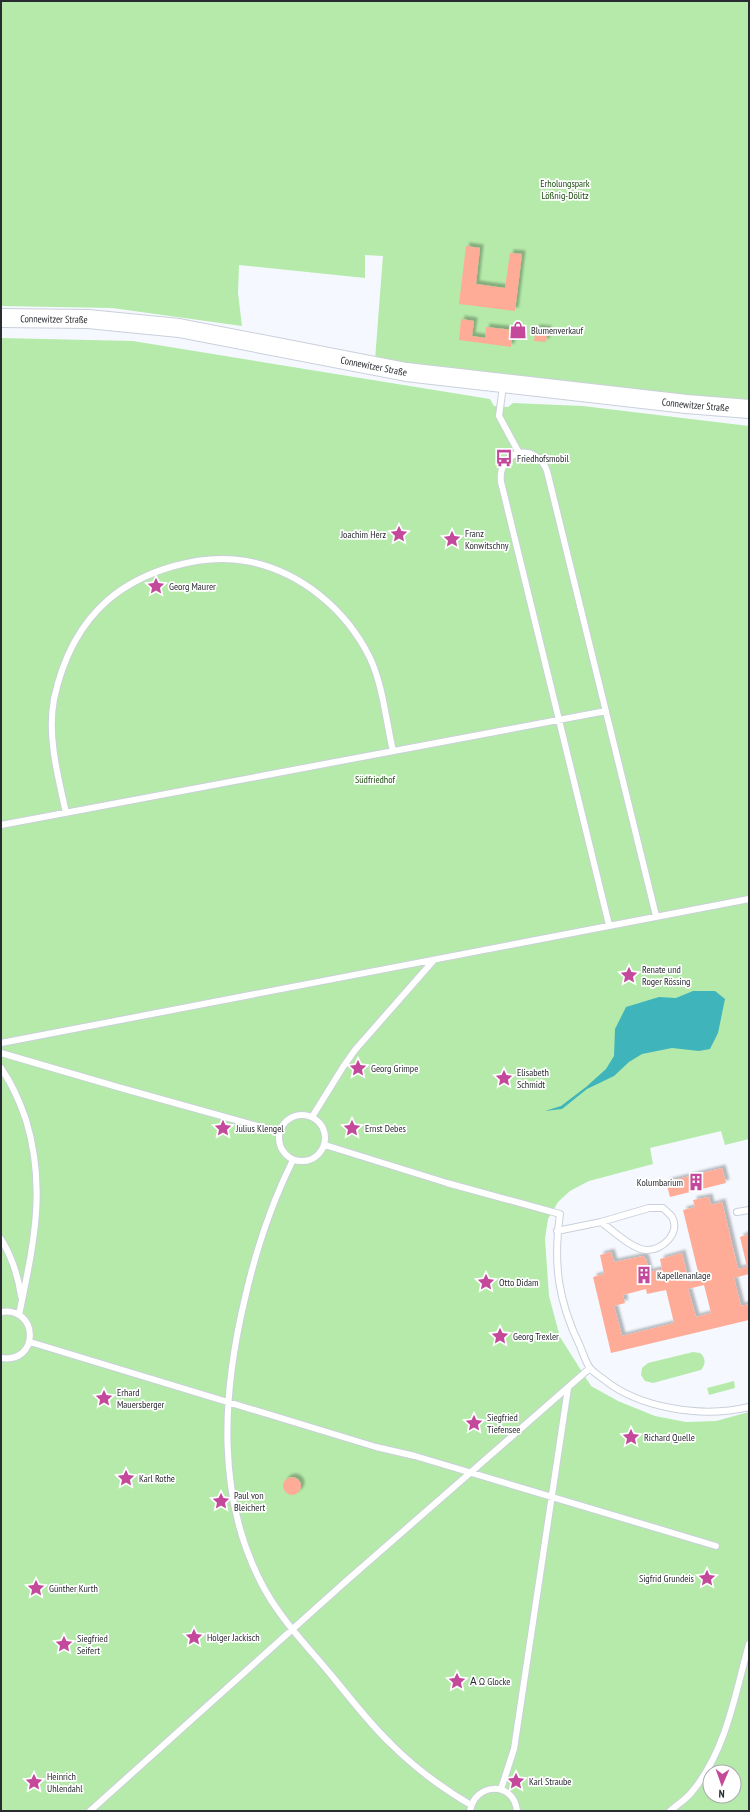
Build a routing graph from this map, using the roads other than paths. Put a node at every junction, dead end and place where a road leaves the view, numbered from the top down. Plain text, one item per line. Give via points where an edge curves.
1 (1, 318) edge
2 (503, 382) junction
3 (749, 409) edge
4 (518, 453) junction
5 (606, 711) junction
6 (559, 720) junction
7 (392, 751) junction
8 (66, 813) junction
9 (1, 825) edge
10 (749, 899) edge
11 (656, 916) junction
12 (609, 925) junction
13 (434, 960) junction
14 (1, 1043) edge
15 (1, 1053) edge
16 (1, 1068) edge
17 (312, 1117) junction
18 (280, 1132) junction
19 (325, 1145) junction
20 (292, 1160) junction
21 (749, 1210) edge
22 (737, 1212) dead end
23 (601, 1222) junction
24 (557, 1231) junction
25 (1, 1239) edge
26 (22, 1301) junction
27 (1, 1312) edge
28 (20, 1315) junction
29 (30, 1342) junction
30 (1, 1358) edge
31 (590, 1368) junction
32 (568, 1388) junction
33 (227, 1402) junction
34 (749, 1407) edge
35 (469, 1473) junction
36 (552, 1497) junction
37 (716, 1546) dead end
38 (292, 1630) junction
39 (749, 1644) edge
40 (501, 1790) junction
41 (471, 1808) edge
42 (90, 1811) edge
43 (517, 1811) edge
44 (670, 1811) edge

1 - 2 street, Connewitzer Straße via 88,319 179,328 406,372
2 - 3 street, Connewitzer Straße
2 - 4 lane via 499,416
4 - 5 lane via 531,453 545,465
4 - 6 lane via 504,463 500,482
5 - 6 lane
5 - 11 lane
6 - 7 lane
6 - 12 lane
7 - 8 lane
7 - 8 lane via 381,691 370,659 354,631 321,595 299,582 246,561 189,563 150,574 128,586 92,616 72,648 59,679 52,719 53,745
8 - 9 lane
10 - 11 lane
11 - 12 lane
12 - 13 lane
13 - 14 lane
13 - 17 lane via 355,1050
15 - 18 lane
16 - 26 lane via 21,1106 30,1135 38,1189
17 - 18 lane via 303,1115 291,1118 286,1121
17 - 19 lane via 323,1127
18 - 20 lane via 278,1138 281,1149
19 - 20 lane via 313,1159 301,1162
19 - 24 lane via 447,1183 560,1214
20 - 33 lane via 271,1208 258,1247 238,1326
21 - 22 lane
23 - 23 lane via 635,1247 646,1250 660,1247 670,1239 674,1227 672,1217 663,1208 649,1208
23 - 24 lane
24 - 31 lane via 558,1277 564,1304
25 - 26 lane via 18,1277
26 - 28 lane
27 - 28 lane
28 - 29 lane via 28,1324
29 - 30 lane via 18,1356
29 - 33 lane
31 - 32 lane
31 - 34 lane via 622,1392 651,1403 686,1411 737,1410
32 - 35 lane
32 - 36 lane
33 - 35 lane
33 - 38 lane via 230,1480 238,1520 264,1590
35 - 36 lane
35 - 38 lane
36 - 37 lane
36 - 40 lane via 514,1749
38 - 41 lane via 390,1744
38 - 42 lane
39 - 44 lane via 720,1746 708,1770 691,1793
40 - 41 lane via 483,1791
40 - 43 lane via 515,1801

